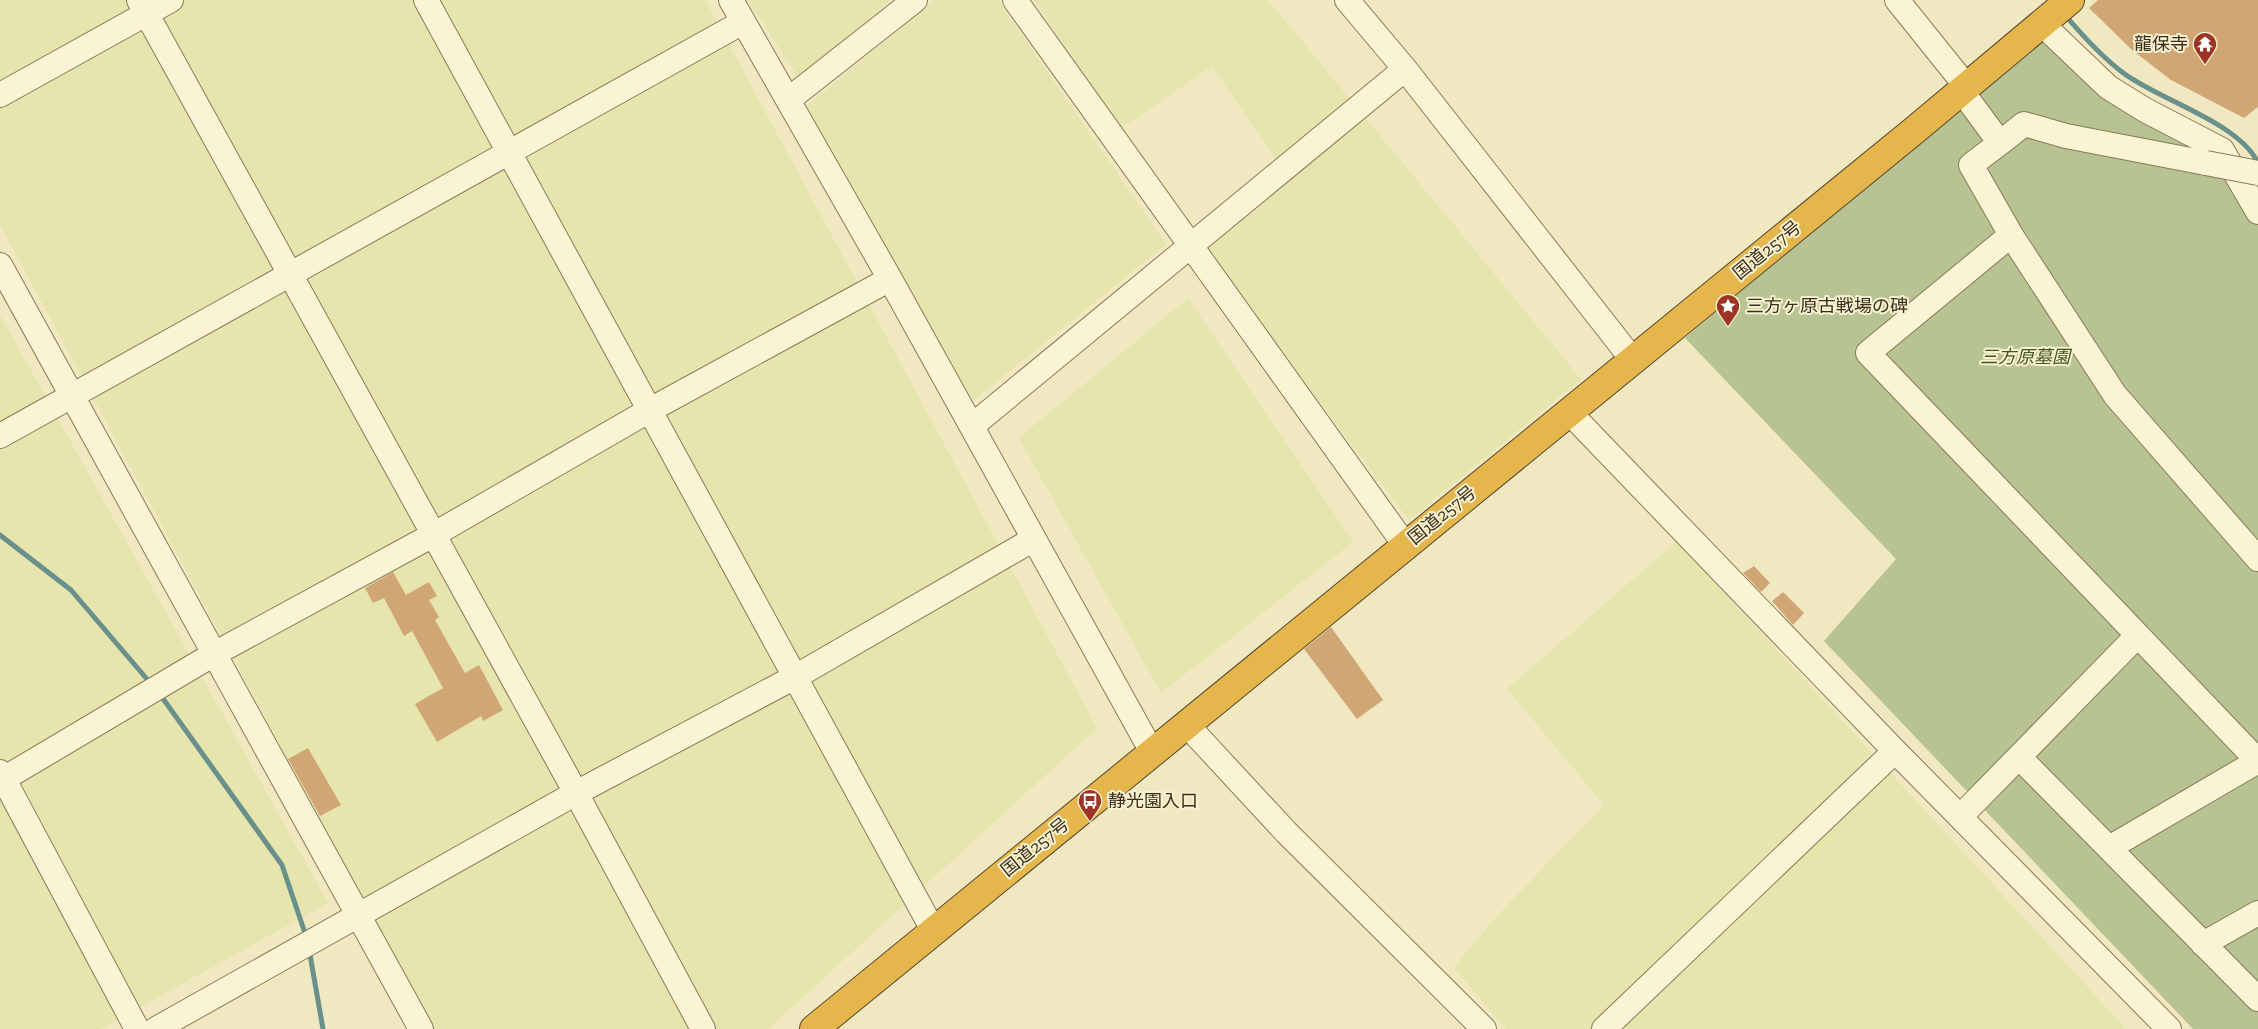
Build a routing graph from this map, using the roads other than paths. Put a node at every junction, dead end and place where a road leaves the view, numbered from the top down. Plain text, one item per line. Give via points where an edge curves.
1 (171, 0) edge
2 (426, 0) edge
3 (731, 0) edge
4 (915, 0) edge
5 (1015, 0) edge
6 (1347, 0) edge
7 (1897, 0) edge
8 (142, 7) edge
9 (2058, 10) edge
10 (743, 22) junction
11 (1405, 69) junction
12 (1963, 88) junction
13 (0, 95) edge
14 (788, 100) junction
15 (2000, 143) junction
16 (510, 151) junction
17 (2258, 173) edge
18 (2258, 212) edge
19 (2011, 235) junction
20 (1191, 246) junction
21 (0, 264) edge
22 (290, 276) junction
23 (890, 279) junction
24 (1632, 359) junction
25 (73, 394) junction
26 (650, 410) junction
27 (1569, 412) junction
28 (972, 426) junction
29 (0, 436) edge
30 (433, 535) junction
31 (1034, 539) junction
32 (1405, 545) junction
33 (2258, 559) edge
34 (2137, 636) junction
35 (214, 654) junction
36 (795, 677) junction
37 (1186, 724) junction
38 (1895, 751) junction
39 (1152, 752) junction
40 (2019, 757) junction
41 (2256, 767) edge
42 (1, 777) edge
43 (576, 793) junction
44 (1960, 817) junction
45 (2109, 848) junction
46 (2258, 913) edge
47 (358, 916) junction
48 (933, 930) junction
49 (2203, 944) junction
50 (2258, 999) edge
51 (136, 1029) edge
52 (156, 1029) edge
53 (421, 1029) edge
54 (703, 1029) edge
55 (814, 1029) edge
56 (1484, 1029) edge
57 (1604, 1029) edge
58 (2169, 1029) edge

1 - 8 street
2 - 16 street
3 - 10 street
4 - 14 street
5 - 20 street
6 - 11 street
7 - 12 street
8 - 13 street
8 - 22 street
9 - 12 highway, 国道257号
9 - 18 street via 2108,88 2222,150
10 - 14 street
10 - 16 street
11 - 20 street
11 - 24 street
12 - 15 street
12 - 24 highway, 国道257号
14 - 23 street
15 - 17 street, bridge via 2024,124 2066,136
15 - 19 street via 1971,165
16 - 22 street
16 - 26 street
19 - 33 street via 2115,395
19 - 34 street via 1868,353
20 - 28 street
20 - 32 street
21 - 25 street
22 - 25 street
22 - 30 street
23 - 26 street
23 - 28 street
24 - 27 highway, 国道257号
25 - 29 street
25 - 35 street
26 - 30 street
26 - 36 street
27 - 32 highway, 国道257号
27 - 38 street
28 - 31 street
30 - 35 street
30 - 43 street
31 - 36 street
31 - 39 street
32 - 37 highway, 国道257号
34 - 40 street
34 - 41 street
35 - 42 street
35 - 47 street
36 - 43 street
36 - 48 street
37 - 39 highway, 国道257号
37 - 56 street via 1286,832
38 - 44 street
38 - 57 street
39 - 48 highway, 国道257号
40 - 44 street
40 - 45 street
41 - 45 street
42 - 51 street
43 - 47 street
43 - 54 street
44 - 58 street
45 - 49 street
46 - 49 street
47 - 52 street
47 - 53 street
48 - 55 highway, 国道257号
49 - 50 street

